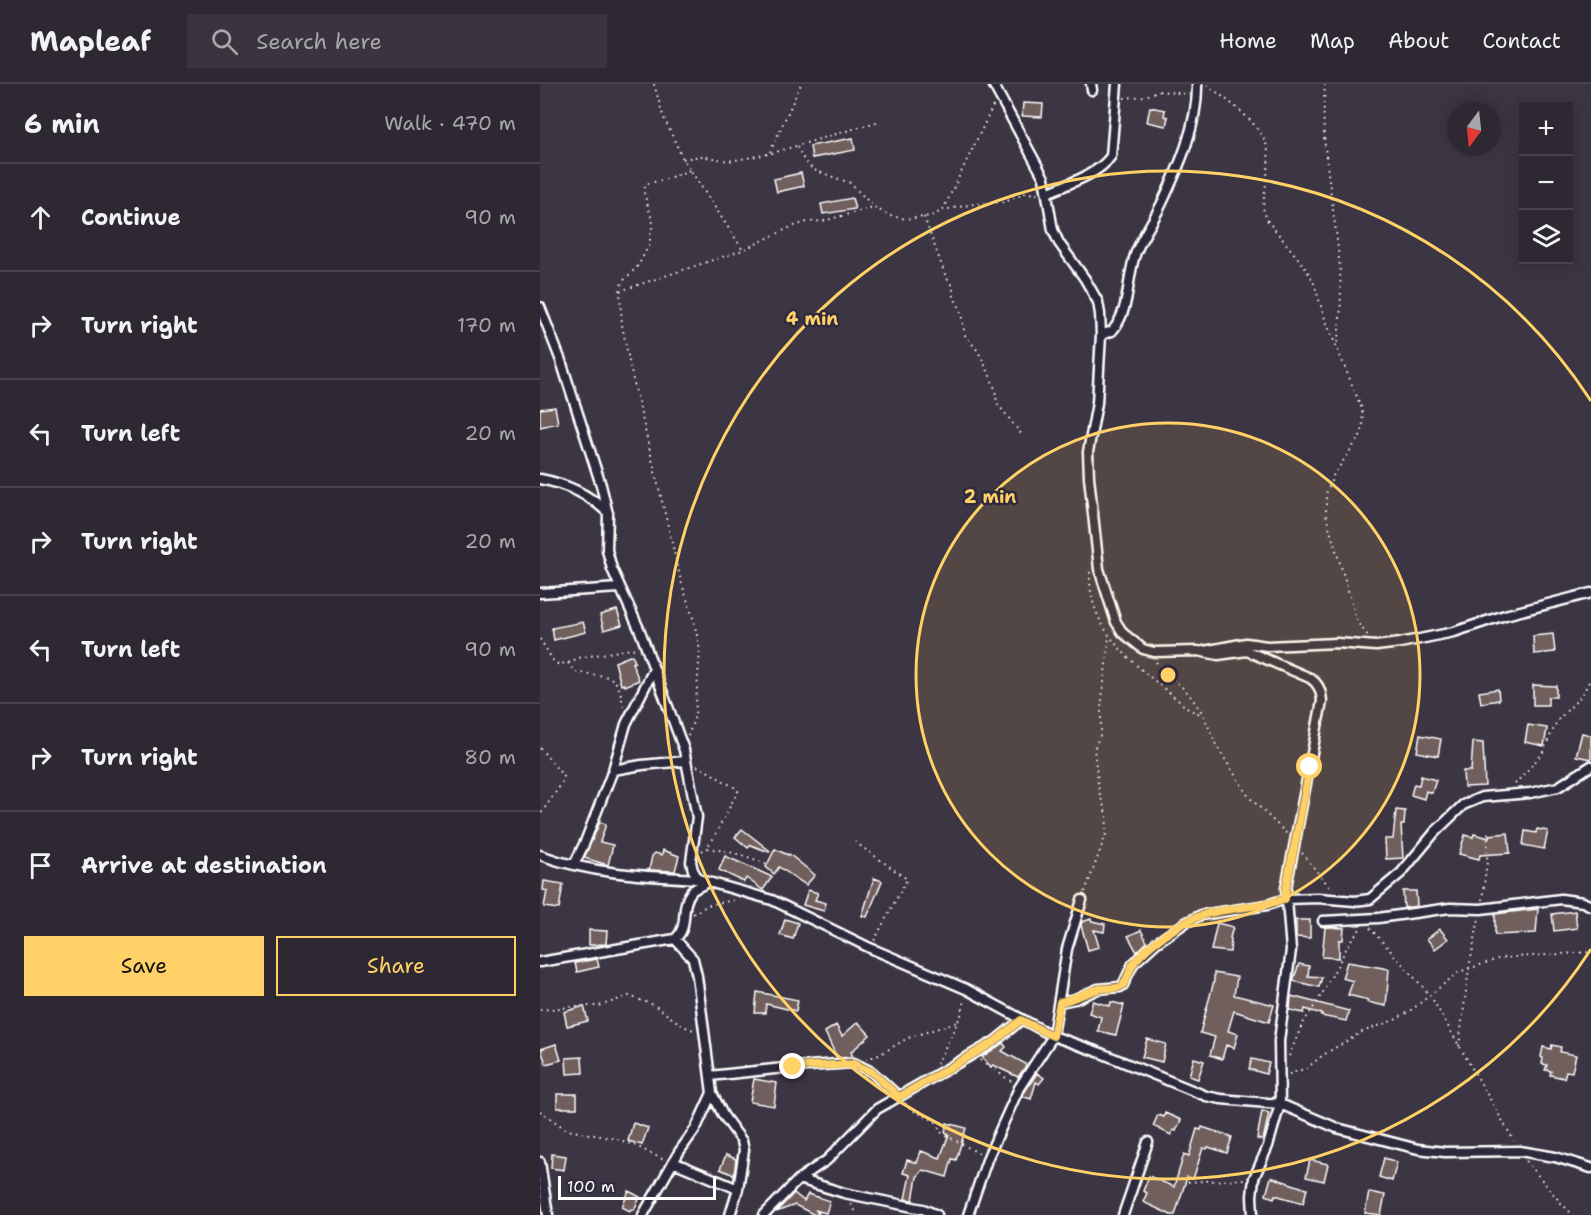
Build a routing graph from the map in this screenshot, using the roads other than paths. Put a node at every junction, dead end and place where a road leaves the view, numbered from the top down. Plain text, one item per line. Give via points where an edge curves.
1 (1117, 84) edge
2 (1197, 84) edge
3 (997, 87) edge
4 (1047, 194) junction
5 (540, 307) edge
6 (1101, 334) junction
7 (540, 479) edge
8 (608, 513) junction
9 (619, 588) junction
10 (1591, 593) edge
11 (540, 594) edge
12 (1202, 651) junction
13 (654, 669) junction
14 (685, 761) junction
15 (1591, 766) edge
16 (613, 770) junction
17 (540, 855) edge
18 (574, 865) junction
19 (698, 879) junction
20 (708, 882) junction
21 (1285, 899) junction
22 (1082, 900) road end
23 (1591, 906) edge
24 (1323, 921) dead end
25 (675, 939) junction
26 (540, 962) edge
27 (1060, 1002) junction
28 (1021, 1020) junction
29 (1053, 1036) junction
30 (710, 1076) junction
31 (712, 1093) junction
32 (899, 1097) junction
33 (1280, 1104) junction
34 (1148, 1142) dead end
35 (540, 1162) edge
36 (672, 1163) junction
37 (1591, 1168) edge
38 (799, 1179) junction
39 (738, 1189) junction
40 (548, 1215) edge
41 (642, 1215) edge
42 (730, 1215) edge
43 (764, 1215) edge
44 (937, 1215) edge
45 (968, 1215) edge
46 (1123, 1215) edge
47 (1253, 1215) edge

1 - 4 street via 1111,156 1098,169
2 - 6 street via 1196,109 1181,157 1135,254 1121,316 1112,331
3 - 4 street via 1044,178
4 - 6 street via 1059,243 1098,302
5 - 8 street via 561,361
6 - 12 street via 1097,403 1088,452 1100,573 1116,622 1143,649
7 - 8 street via 576,489
8 - 9 street via 607,550
9 - 11 street
9 - 13 street
10 - 12 street via 1454,632 1376,646 1246,643
12 - 21 street via 1218,655 1252,652 1310,678 1318,686 1322,701
13 - 14 street
13 - 16 street via 626,724
14 - 16 street
14 - 19 street via 697,817 691,862
15 - 21 street via 1558,787 1482,796 1463,805 1415,859 1370,899
16 - 18 street
17 - 18 street
18 - 19 street via 627,875
19 - 20 street
20 - 25 street via 690,894 683,931
20 - 28 street via 772,900 966,989
21 - 27 street via 1201,915 1156,943 1133,964 1120,987 1098,989
21 - 33 street via 1291,950 1279,1041
22 - 27 street via 1067,949
23 - 24 street via 1561,900
25 - 26 street
25 - 30 street via 693,958
27 - 29 street
28 - 29 street
28 - 32 street via 994,1042
29 - 33 street via 1206,1095
29 - 45 street via 1019,1088 988,1157
30 - 31 street
30 - 32 street via 854,1064 872,1072
31 - 36 street via 696,1128
31 - 39 street via 742,1141
32 - 38 street via 877,1108 827,1160
33 - 37 street via 1337,1128 1418,1149 1520,1151
33 - 47 street via 1254,1178
34 - 46 street
35 - 40 street
36 - 39 street
36 - 41 street
38 - 43 street
38 - 44 street
39 - 42 street

